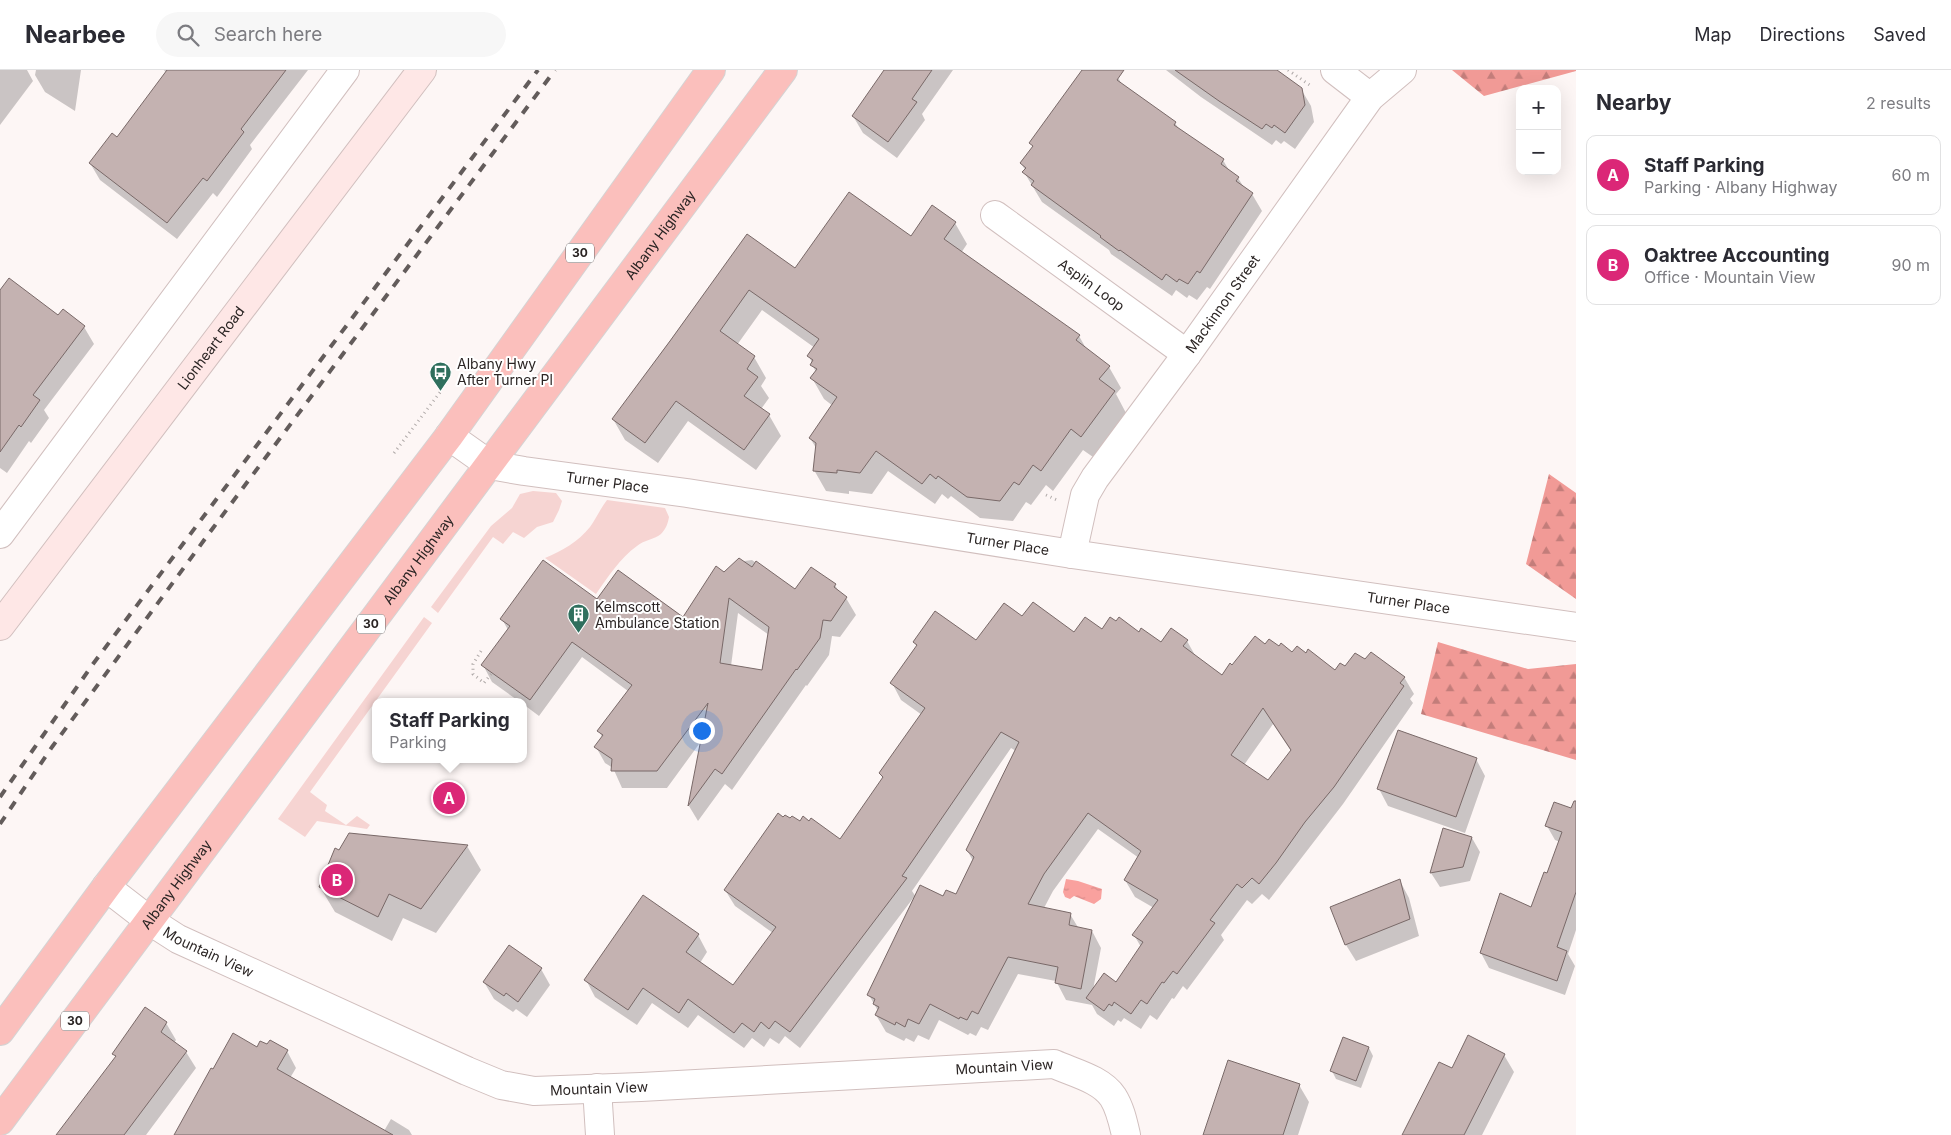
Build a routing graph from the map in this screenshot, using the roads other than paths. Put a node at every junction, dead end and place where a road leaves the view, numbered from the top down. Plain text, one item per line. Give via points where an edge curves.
1 (345, 70) edge
2 (422, 70) edge
3 (711, 70) edge
4 (783, 70) edge
5 (1335, 70) edge
6 (1402, 70) edge
7 (1370, 97) junction
8 (996, 215) dead end
9 (1187, 354) junction
10 (449, 436) junction
11 (490, 465) junction
12 (0, 534) edge
13 (1072, 554) junction
14 (0, 626) edge
15 (1576, 627) edge
16 (106, 886) junction
17 (150, 921) junction
18 (0, 1031) edge
19 (596, 1088) junction
20 (0, 1121) edge
21 (1123, 1124) edge
22 (600, 1135) edge

1 - 12 street
2 - 14 main road, Lionheart Road
3 - 10 highway, 30
4 - 11 highway, Albany Highway / 30
5 - 7 street
6 - 7 street, Mackinnon Street
7 - 9 street, Mackinnon Street
8 - 9 street, Asplin Loop
9 - 13 street, Mackinnon Street via 1085,495
10 - 11 street, Turner Place
10 - 16 highway, 30
11 - 13 street, Turner Place
11 - 17 highway, Albany Highway / 30
13 - 15 street, Turner Place
16 - 17 street, Mountain View
16 - 18 highway, 30
17 - 19 street, Mountain View via 178,939 501,1085 534,1091
17 - 20 highway, Albany Highway / 30
19 - 21 street, Mountain View via 1054,1064 1100,1084 1113,1097
19 - 22 street

